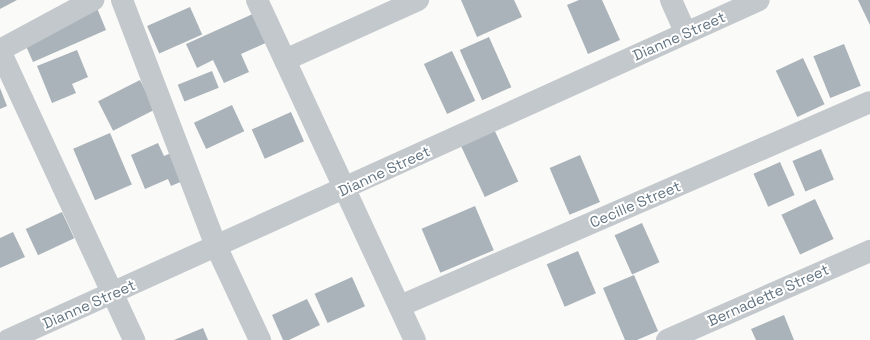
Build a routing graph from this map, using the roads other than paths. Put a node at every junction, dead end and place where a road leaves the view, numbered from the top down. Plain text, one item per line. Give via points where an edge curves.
1 (93, 0) edge
2 (122, 0) edge
3 (257, 0) edge
4 (418, 0) edge
5 (671, 0) edge
6 (759, 0) edge
7 (685, 32) junction
8 (0, 50) edge
9 (286, 60) junction
10 (870, 102) edge
11 (346, 189) junction
12 (216, 246) junction
13 (870, 251) edge
14 (112, 293) junction
15 (400, 306) junction
16 (0, 330) edge
17 (4, 340) edge
18 (8, 340) edge
19 (134, 340) edge
20 (260, 340) edge
21 (415, 340) edge
22 (667, 340) edge

1 - 8 street
2 - 12 street
3 - 9 street
4 - 9 street
5 - 7 street
6 - 7 street, Dianne Street
7 - 11 street, Dianne Street
8 - 14 street
9 - 11 street
10 - 15 street, Cecille Street
11 - 12 street, Dianne Street
11 - 15 street
12 - 14 street, Dianne Street
12 - 20 street
13 - 22 street, Bernadette Street
14 - 18 street, Dianne Street
14 - 19 street
15 - 21 street
16 - 17 street

